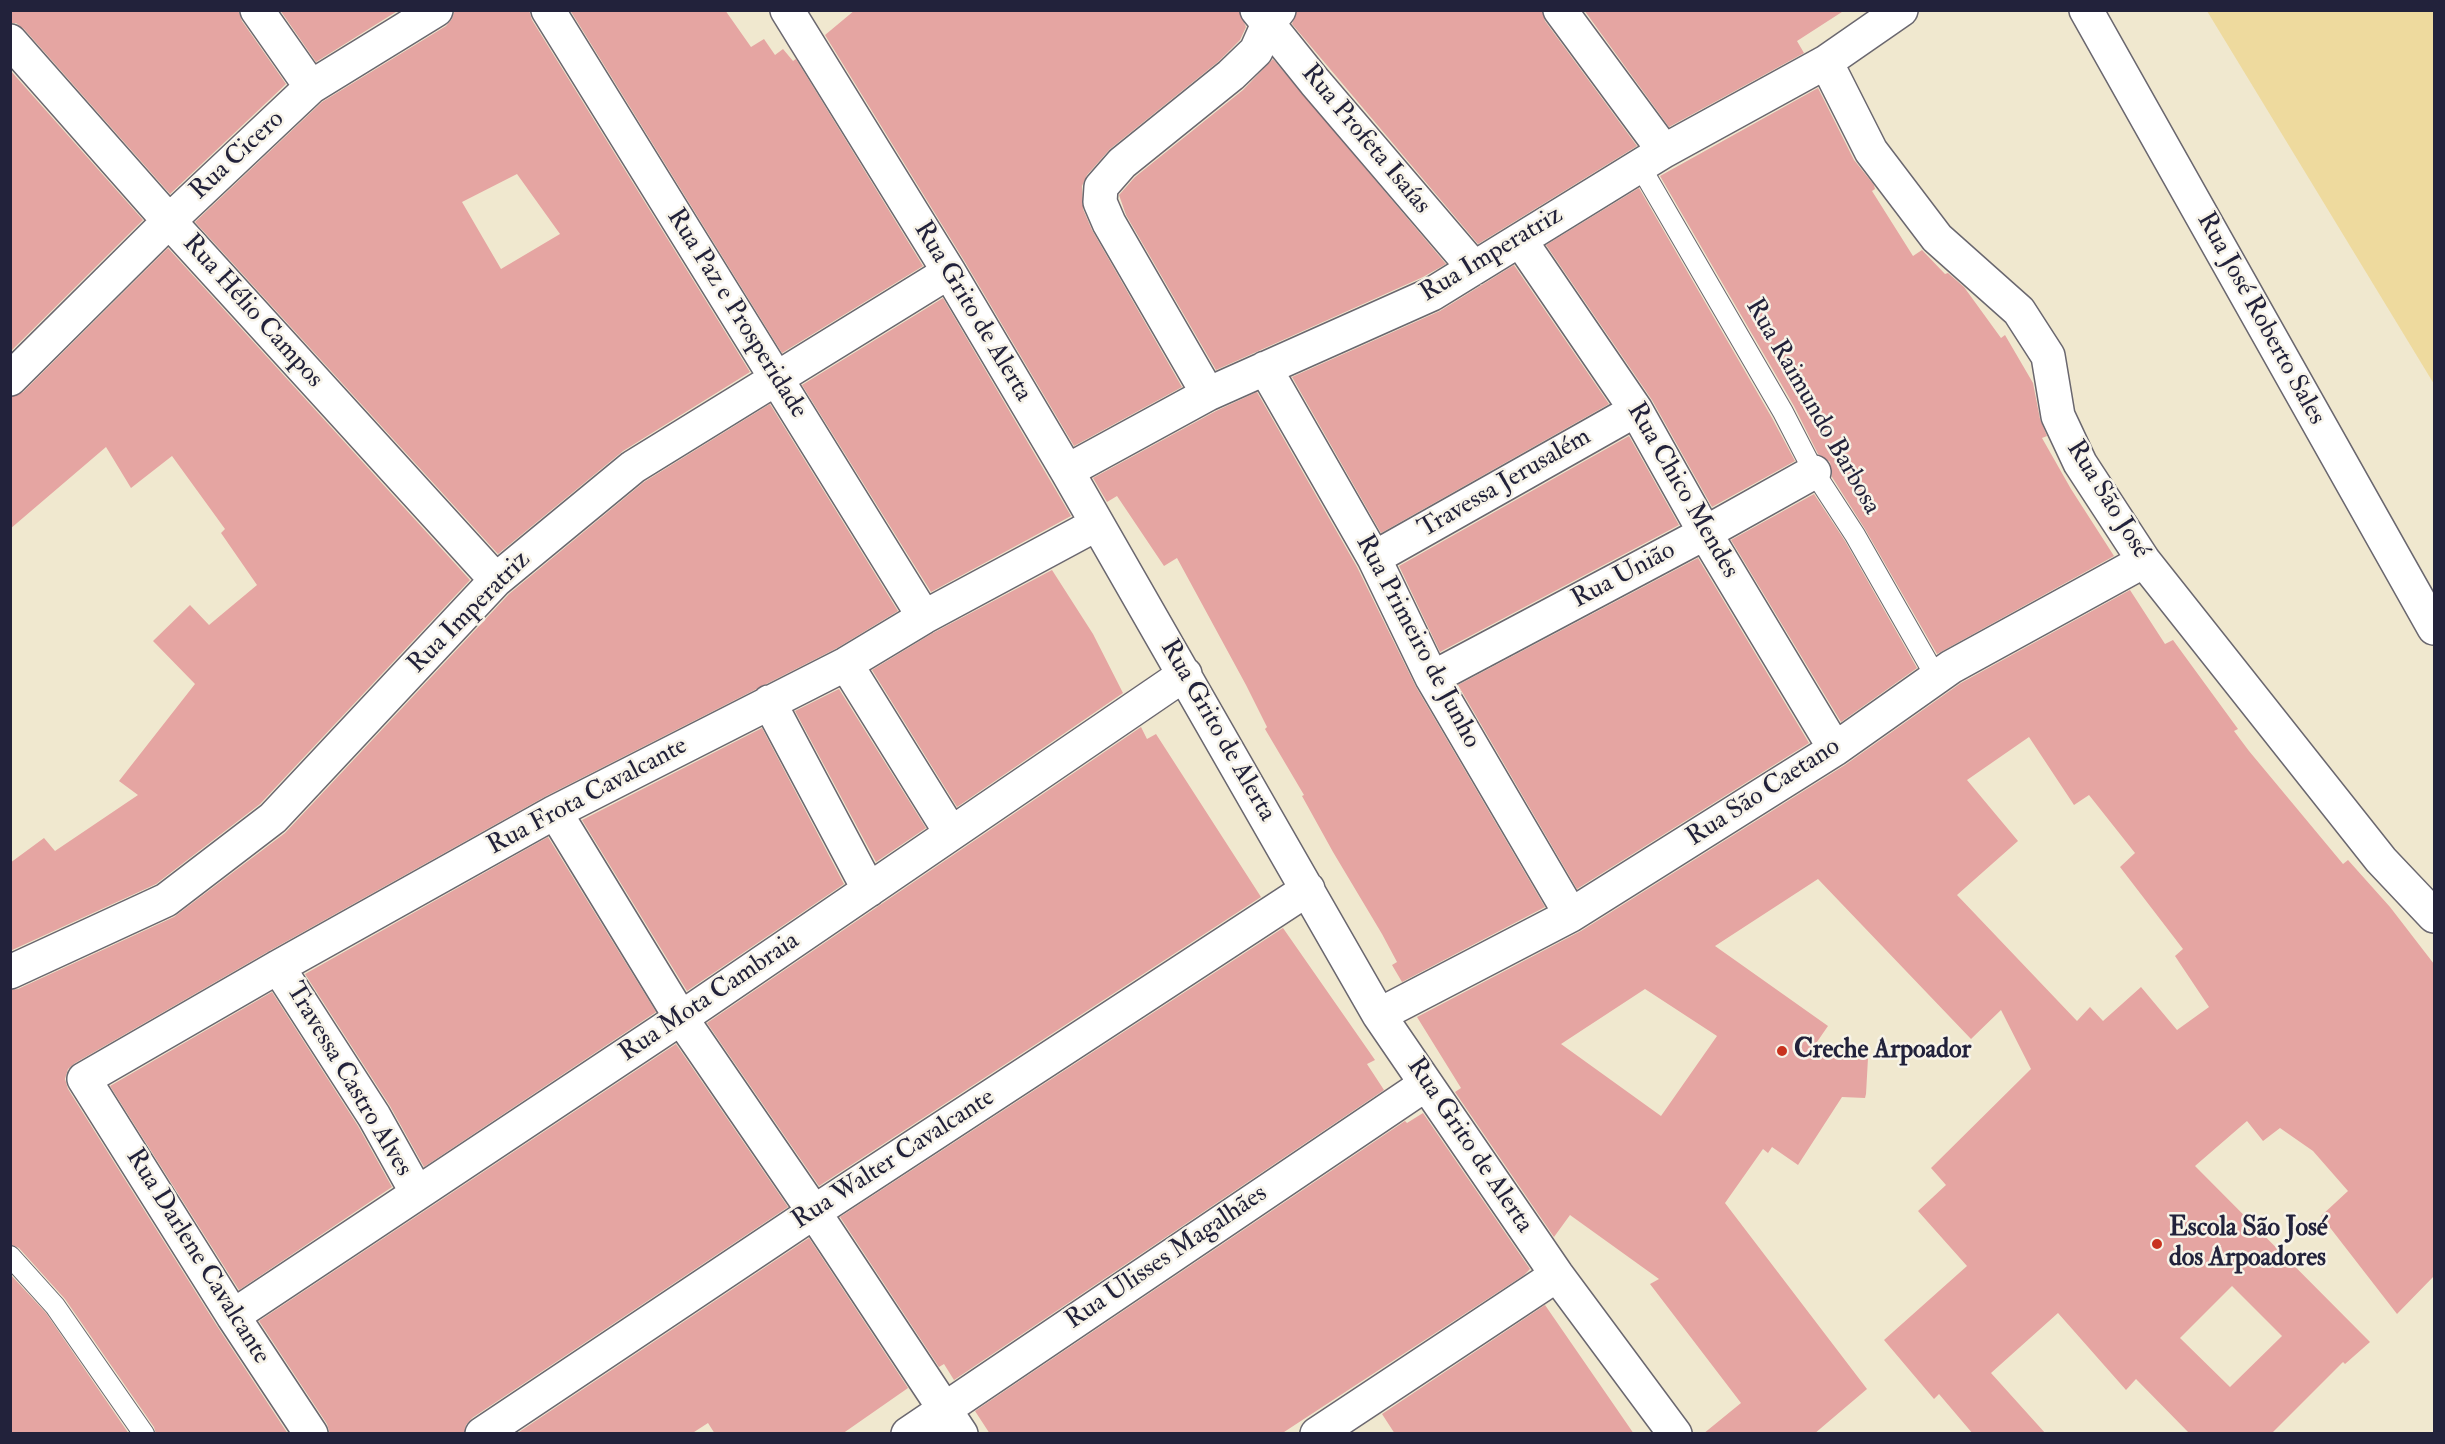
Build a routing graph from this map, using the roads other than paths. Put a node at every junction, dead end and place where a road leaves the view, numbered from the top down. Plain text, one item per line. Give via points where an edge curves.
1 (257, 10) edge
2 (435, 10) edge
3 (548, 10) edge
4 (787, 10) edge
5 (1560, 10) edge
6 (1902, 10) edge
7 (2086, 10) edge
8 (1268, 15) edge
9 (10, 41) edge
10 (1826, 62) junction
11 (311, 87) junction
12 (1652, 158) junction
13 (169, 221) junction
14 (1520, 240) junction
15 (1474, 268) junction
16 (949, 272) junction
17 (1265, 368) junction
18 (776, 378) junction
19 (10, 379) edge
20 (1208, 394) junction
21 (1636, 410) junction
22 (1067, 471) junction
23 (1814, 472) junction
24 (1097, 524) junction
25 (1705, 533) junction
26 (1374, 558) junction
27 (2144, 561) junction
28 (496, 580) junction
29 (924, 617) junction
30 (2434, 628) edge
31 (846, 664) junction
32 (1185, 674) junction
33 (1936, 677) junction
34 (1432, 678) junction
35 (769, 702) junction
36 (1834, 749) junction
37 (555, 812) junction
38 (951, 833) junction
39 (1308, 889) junction
40 (869, 890) junction
41 (1571, 915) junction
42 (2434, 916) edge
43 (278, 967) junction
44 (10, 972) edge
45 (1379, 1015) junction
46 (681, 1018) junction
47 (84, 1079) joint
48 (1426, 1084) junction
49 (417, 1193) junction
50 (814, 1212) junction
51 (10, 1256) edge
52 (1557, 1275) junction
53 (233, 1316) junction
54 (952, 1421) edge
55 (1339, 1428) edge
56 (144, 1434) edge
57 (311, 1434) edge
58 (482, 1434) edge
59 (908, 1434) edge
60 (1675, 1434) edge

1 - 11 street
2 - 11 street, Rua Cicero
3 - 18 street, Rua Paz e Prosperidade
4 - 16 street, Rua Grito de Alerta
5 - 12 street
6 - 10 street, Rua Imperatriz
7 - 30 street, Rua José Roberto Sales
8 - 15 street, Rua Profeta Isaías
8 - 20 street via 1256,51 1122,163 1101,187 1100,202 1109,223
9 - 13 street, Rua Hélio Campos
10 - 12 street, Rua Imperatriz
10 - 27 street, Rua São José via 1871,151 1923,221 2019,311 2048,356 2058,416 2080,463
11 - 13 street, Rua Cicero
12 - 14 street, Rua Imperatriz
12 - 23 lane, Rua Raimundo Barbosa
13 - 19 street, Rua Cicero
13 - 28 street, Rua Hélio Campos
14 - 15 street, Rua Imperatriz
14 - 21 street, Rua Chico Mendes
15 - 17 street, Rua Imperatriz via 1432,294
16 - 18 street, Rua Imperatriz
16 - 22 street, Rua Grito de Alerta
17 - 20 street, Rua Imperatriz
17 - 26 street, Rua Primeiro de Junho
18 - 28 street, Rua Imperatriz via 633,467
18 - 29 street, Rua Paz e Prosperidade
20 - 22 street, Rua Imperatriz
21 - 25 street, Rua Chico Mendes
21 - 26 street, Travessa Jerusalém
22 - 24 street, Rua Grito de Alerta
23 - 25 street, Rua União
23 - 33 lane, Rua Raimundo Barbosa via 1855,535
24 - 29 street, Rua Frota Cavalcante
24 - 32 street, Rua Grito de Alerta
25 - 34 street, Rua União
25 - 36 street, Rua Chico Mendes
26 - 34 street, Rua Primeiro de Junho
27 - 33 street, Rua São Caetano
27 - 42 street, Rua São José via 2381,860
28 - 44 street, Rua Imperatriz via 273,818 166,900
29 - 31 street, Rua Frota Cavalcante
31 - 35 street, Rua Frota Cavalcante
31 - 38 street
32 - 38 street, Rua Mota Cambraia
32 - 39 street, Rua Grito de Alerta
33 - 36 street, Rua São Caetano
34 - 41 street, Rua Primeiro de Junho
35 - 37 street, Rua Frota Cavalcante
35 - 40 street
36 - 41 street, Rua São Caetano
37 - 43 street, Rua Frota Cavalcante
37 - 46 street
38 - 40 street, Rua Mota Cambraia
39 - 45 street, Rua Grito de Alerta
39 - 50 street, Rua Walter Cavalcante
40 - 46 street, Rua Mota Cambraia
41 - 45 street, Rua São Caetano
43 - 47 street, Rua Frota Cavalcante
43 - 49 street, Travessa Castro Alves via 374,1116
45 - 48 street, Rua Grito de Alerta
46 - 49 street, Rua Mota Cambraia
46 - 50 street
47 - 53 street, Rua Darlene Cavalcante
48 - 52 street, Rua Grito de Alerta
48 - 54 street, Rua Ulisses Magalhães
49 - 53 street, Rua Mota Cambraia
50 - 54 street
50 - 58 street, Rua Walter Cavalcante
51 - 56 lane via 55,1306
52 - 55 street
52 - 60 street, Rua Grito de Alerta
53 - 57 street, Rua Darlene Cavalcante
54 - 59 street, Rua Ulisses Magalhães

